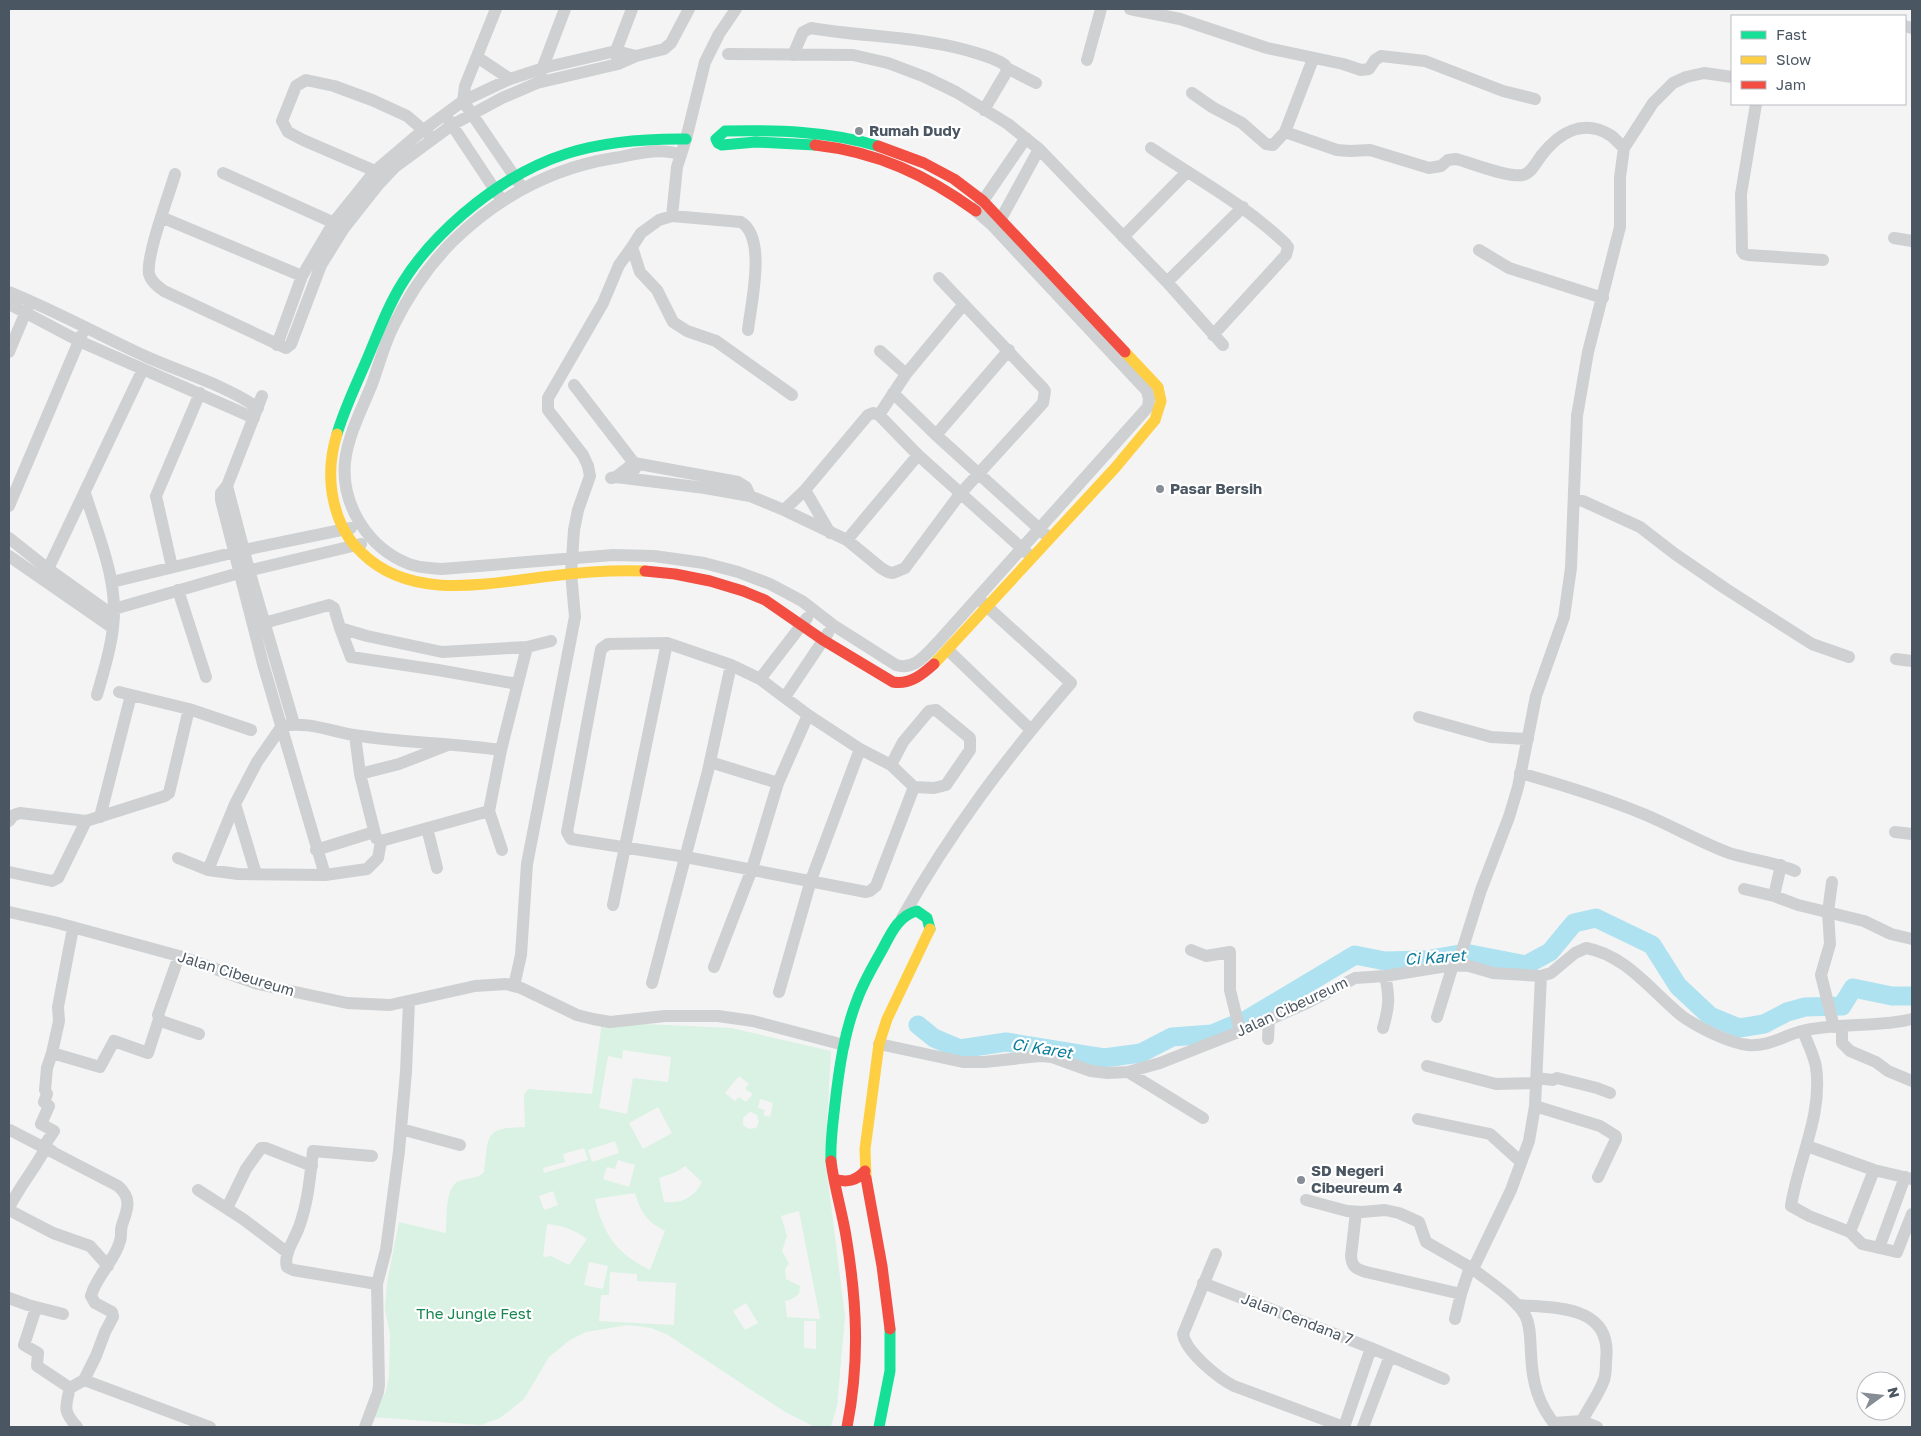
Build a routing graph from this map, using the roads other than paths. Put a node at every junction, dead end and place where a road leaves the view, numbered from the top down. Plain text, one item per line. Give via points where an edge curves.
1 (496, 9) edge
2 (565, 9) edge
3 (632, 9) edge
4 (736, 9) edge
5 (1101, 9) edge
6 (1130, 9) edge
7 (686, 10) edge
8 (616, 51) junction
9 (728, 54) dead end
10 (793, 55) junction
11 (636, 56) junction
12 (477, 57) junction
13 (1312, 59) junction
14 (1087, 60) dead end
15 (618, 64) junction
16 (543, 68) junction
17 (1007, 68) junction
18 (1731, 77) edge
19 (510, 79) junction
20 (537, 83) junction
21 (1036, 84) dead end
22 (1192, 93) dead end
23 (1535, 99) dead end
24 (463, 102) junction
25 (1756, 105) edge
26 (984, 110) junction
27 (471, 113) junction
28 (448, 120) junction
29 (1285, 132) junction
30 (429, 134) junction
31 (1026, 138) junction
32 (675, 148) junction
33 (1151, 148) dead end
34 (1624, 148) junction
35 (1039, 150) junction
36 (375, 171) junction
37 (1187, 172) junction
38 (175, 174) dead end
39 (223, 174) dead end
40 (514, 177) junction
41 (522, 188) junction
42 (499, 195) junction
43 (980, 206) junction
44 (1243, 207) junction
45 (672, 216) junction
46 (161, 217) junction
47 (998, 224) junction
48 (339, 225) junction
49 (1123, 237) junction
50 (1894, 238) dead end
51 (1912, 241) edge
52 (632, 247) junction
53 (1479, 250) dead end
54 (1823, 260) dead end
55 (302, 276) junction
56 (939, 278) dead end
57 (1167, 282) junction
58 (9, 292) edge
59 (1603, 298) junction
60 (9, 304) edge
61 (964, 304) junction
62 (28, 306) junction
63 (85, 327) junction
64 (748, 330) dead end
65 (1213, 335) junction
66 (79, 341) junction
67 (277, 345) junction
68 (1223, 345) dead end
69 (1009, 350) junction
70 (880, 351) dead end
71 (9, 352) edge
72 (143, 370) junction
73 (906, 374) junction
74 (574, 385) dead end
75 (200, 393) junction
76 (893, 393) junction
77 (792, 395) dead end
78 (262, 396) dead end
79 (256, 413) junction
80 (879, 415) junction
81 (936, 435) junction
82 (918, 455) junction
83 (634, 463) junction
84 (685, 472) junction
85 (978, 472) junction
86 (638, 480) junction
87 (684, 485) junction
88 (805, 490) junction
89 (85, 493) junction
90 (960, 494) junction
91 (750, 496) junction
92 (1574, 499) junction
93 (9, 506) edge
94 (784, 510) junction
95 (361, 524) junction
96 (343, 530) junction
97 (1040, 530) junction
98 (830, 533) junction
99 (9, 538) edge
100 (1051, 538) junction
101 (847, 540) junction
102 (374, 541) junction
103 (354, 546) junction
104 (1022, 549) junction
105 (239, 551) junction
106 (9, 556) edge
107 (571, 558) junction
108 (1032, 558) junction
109 (172, 567) junction
110 (48, 570) junction
111 (244, 571) junction
112 (571, 573) junction
113 (112, 582) junction
114 (178, 590) junction
115 (979, 598) junction
116 (988, 608) junction
117 (813, 610) junction
118 (114, 618) junction
119 (264, 623) junction
120 (802, 625) junction
121 (833, 625) junction
122 (340, 628) junction
123 (823, 640) junction
124 (551, 641) dead end
125 (667, 642) junction
126 (526, 647) junction
127 (948, 650) junction
128 (442, 652) junction
129 (1849, 657) dead end
130 (1896, 659) dead end
131 (1912, 661) edge
132 (731, 665) junction
133 (438, 670) junction
134 (206, 677) dead end
135 (760, 679) junction
136 (517, 684) junction
137 (97, 694) dead end
138 (785, 697) junction
139 (189, 708) junction
140 (808, 715) junction
141 (1419, 717) dead end
142 (288, 725) junction
143 (251, 730) dead end
144 (1031, 730) junction
145 (355, 735) junction
146 (1528, 739) junction
147 (453, 744) junction
148 (860, 748) junction
149 (501, 750) junction
150 (710, 762) junction
151 (891, 765) junction
152 (1520, 773) junction
153 (360, 774) junction
154 (778, 783) junction
155 (914, 787) junction
156 (235, 804) junction
157 (489, 810) junction
158 (100, 817) junction
159 (9, 821) edge
160 (86, 821) junction
161 (427, 828) junction
162 (1894, 832) dead end
163 (1912, 834) edge
164 (378, 837) junction
165 (626, 847) junction
166 (316, 850) junction
167 (502, 850) dead end
168 (686, 857) junction
169 (178, 858) dead end
170 (1781, 865) junction
171 (437, 868) dead end
172 (752, 869) junction
173 (208, 870) junction
174 (1795, 870) dead end
175 (9, 872) edge
176 (256, 874) junction
177 (325, 875) junction
178 (811, 880) junction
179 (1832, 882) dead end
180 (918, 889) junction
181 (1744, 889) dead end
182 (1774, 896) junction
183 (613, 905) dead end
184 (9, 912) edge
185 (1828, 912) junction
186 (923, 913) junction
187 (902, 918) junction
188 (73, 928) junction
189 (1912, 939) edge
190 (1191, 950) dead end
191 (179, 956) junction
192 (1460, 959) junction
193 (714, 967) dead end
194 (1385, 976) junction
195 (1541, 976) junction
196 (652, 984) dead end
197 (514, 986) junction
198 (779, 992) dead end
199 (409, 1002) junction
200 (1436, 1017) dead end
201 (159, 1018) junction
202 (1269, 1019) junction
203 (1912, 1019) edge
204 (1238, 1025) junction
205 (1838, 1027) junction
206 (1383, 1028) dead end
207 (1803, 1031) junction
208 (199, 1034) dead end
209 (1268, 1039) dead end
210 (879, 1044) junction
211 (844, 1045) junction
212 (52, 1053) junction
213 (1426, 1066) dead end
214 (1128, 1072) junction
215 (1536, 1080) junction
216 (1912, 1081) edge
217 (1610, 1093) dead end
218 (1535, 1106) junction
219 (1203, 1118) dead end
220 (1418, 1119) dead end
221 (401, 1129) junction
222 (9, 1133) edge
223 (460, 1145) dead end
224 (1807, 1146) junction
225 (45, 1150) junction
226 (372, 1156) dead end
227 (1521, 1162) junction
228 (78, 1166) junction
229 (312, 1166) junction
230 (1874, 1170) junction
231 (865, 1171) junction
232 (1598, 1177) dead end
233 (1909, 1178) edge
234 (834, 1179) junction
235 (198, 1190) dead end
236 (1306, 1200) dead end
237 (227, 1208) junction
238 (9, 1209) edge
239 (1356, 1212) junction
240 (1912, 1214) edge
241 (876, 1230) junction
242 (1850, 1232) junction
243 (846, 1235) junction
244 (1879, 1248) junction
245 (288, 1253) junction
246 (1216, 1254) dead end
247 (108, 1266) junction
248 (1471, 1268) junction
249 (1203, 1283) junction
250 (378, 1284) junction
251 (1461, 1294) junction
252 (9, 1298) edge
253 (1517, 1305) junction
254 (36, 1308) junction
255 (63, 1314) dead end
256 (1455, 1319) dead end
257 (1371, 1348) junction
258 (1390, 1356) junction
259 (1444, 1378) dead end
260 (84, 1380) junction
261 (70, 1388) junction
262 (1582, 1420) junction
263 (1555, 1425) edge
264 (77, 1427) edge
265 (210, 1427) edge
266 (365, 1427) edge
267 (847, 1427) edge
268 (879, 1427) edge
269 (1344, 1427) edge
270 (1363, 1427) edge
271 (1597, 1427) edge

1 - 12 street
2 - 16 street
3 - 8 street
4 - 32 street via 705,62 686,139
5 - 14 street
6 - 13 street via 1180,19 1267,48
7 - 11 street via 667,48
8 - 11 street
8 - 15 street
8 - 16 street
9 - 10 street
10 - 17 street via 804,32 811,28 946,45 986,56
10 - 26 street via 868,57 925,77
11 - 15 street
12 - 19 street
12 - 24 street via 465,86
13 - 23 street via 1366,70 1381,56 1426,61 1504,91
13 - 29 street
15 - 20 street
16 - 19 street
16 - 20 street
17 - 21 street
17 - 26 street
18 - 34 street via 1704,73 1673,84 1653,103
19 - 24 street
20 - 27 street
22 - 29 street via 1232,116 1266,144 1274,145
24 - 27 street
24 - 28 street
25 - 54 street via 1741,194 1742,251 1748,255
26 - 31 street
27 - 28 street
27 - 40 street
28 - 30 street
28 - 42 street
29 - 34 street via 1337,150 1370,150 1430,168 1456,159 1514,176 1529,172 1551,144 1580,127 1609,135
30 - 36 street
30 - 36 street via 407,116 334,86 306,80 296,86 282,121 288,132
30 - 48 street
31 - 35 street
31 - 43 street
32 - 40 street via 649,138 597,145 557,157
32 - 41 street via 605,159
32 - 45 street
33 - 37 street
34 - 59 street via 1620,177 1620,227
35 - 47 street
35 - 49 street
36 - 48 street
37 - 44 street
37 - 49 street
38 - 46 street
39 - 48 street
40 - 41 street
40 - 42 street
41 - 42 street
42 - 95 street via 424,275 392,329 350,439 345,462 345,484
42 - 96 street via 449,226 410,272 388,309 334,437 328,466 331,498
43 - 43 street via 961,199 918,173 870,154 802,143 722,145 716,139 725,131 770,130 818,133 869,142 908,154 966,187
43 - 47 street
44 - 57 street
44 - 65 street via 1285,243 1288,251
45 - 52 street via 658,220 641,234
45 - 64 street via 741,222 748,227 756,251 756,267
46 - 55 street
46 - 67 street via 149,263 154,283 164,292
47 - 97 street via 1147,391 1149,399 1146,412
47 - 100 street via 1158,387 1162,399 1160,410 1142,437
48 - 55 street
48 - 67 street via 290,344 285,348
49 - 57 street
50 - 51 street
52 - 77 street via 640,272 657,290 673,322 687,331 716,341
52 - 107 street via 619,265 602,303 548,398 548,410 583,455 590,478 578,510
53 - 59 street via 1509,268
55 - 67 street
56 - 61 street
57 - 65 street
58 - 62 street
59 - 92 street via 1581,387
60 - 62 street
61 - 69 street
61 - 73 street
62 - 63 street
62 - 66 street
62 - 71 street
63 - 66 street
63 - 79 street via 242,398
65 - 68 street
66 - 72 street
66 - 93 street
69 - 81 street
69 - 85 street via 1043,388 1043,403
70 - 73 street
72 - 75 street
72 - 89 street
73 - 76 street
74 - 83 street
75 - 79 street
75 - 109 street via 156,496
76 - 80 street
76 - 81 street
78 - 79 street
79 - 105 street via 227,486 221,493
80 - 82 street
80 - 88 street via 868,415
81 - 85 street
82 - 90 street
82 - 101 street
83 - 84 street
83 - 86 street
83 - 86 street via 612,477
84 - 87 street
84 - 91 street via 738,482 746,487
85 - 90 street
85 - 97 street
86 - 87 street
87 - 91 street
88 - 94 street
88 - 98 street
89 - 110 street
89 - 113 street
90 - 101 street via 905,568 898,572 881,568
90 - 104 street
91 - 94 street
92 - 129 street via 1640,527 1726,590 1812,644
92 - 146 street via 1570,583 1564,617 1536,696
94 - 98 street
95 - 96 street
95 - 102 street
96 - 103 street
96 - 105 street
97 - 100 street
97 - 104 street
98 - 101 street
99 - 110 street
100 - 108 street
102 - 103 street
102 - 107 street via 388,553 411,564 442,569
103 - 111 street
103 - 112 street via 379,568 394,576 428,584 486,583
104 - 108 street
104 - 115 street
105 - 109 street
105 - 111 street
106 - 118 street
107 - 112 street
107 - 117 street via 613,555 704,563 770,584
108 - 116 street
109 - 113 street
110 - 118 street
111 - 114 street
111 - 119 street
111 - 142 street via 263,664
112 - 120 street via 658,572 698,578 768,602
112 - 197 street via 575,617 527,864 522,955
113 - 118 street
114 - 118 street
114 - 134 street
115 - 116 street
115 - 121 street via 918,662 908,667 896,665
116 - 127 street
116 - 144 street via 1071,683
117 - 120 street
117 - 121 street
118 - 137 street
119 - 122 street via 329,605 334,608
119 - 142 street
120 - 123 street
120 - 135 street
121 - 123 street
122 - 128 street
122 - 133 street via 351,657
123 - 127 street via 896,682 918,678
123 - 138 street
124 - 126 street
125 - 132 street
125 - 165 street
125 - 165 street via 608,644 601,649 567,832 571,839
126 - 128 street
126 - 136 street
127 - 144 street
128 - 133 street
130 - 131 street
132 - 135 street
132 - 150 street
133 - 136 street
135 - 138 street
136 - 149 street
138 - 140 street
139 - 143 street
139 - 158 street via 169,793
139 - 158 street via 125,693
140 - 148 street
140 - 154 street
141 - 146 street via 1491,737
142 - 145 street
142 - 156 street via 257,762
142 - 166 street
144 - 180 street via 947,842
145 - 147 street
145 - 153 street
146 - 152 street
147 - 149 street
147 - 153 street
148 - 151 street
148 - 178 street
149 - 157 street
150 - 154 street
150 - 168 street
151 - 155 street
151 - 155 street via 903,742 929,711 936,710 967,734 970,750 946,785
152 - 170 street via 1578,789 1731,853
152 - 192 street via 1509,817 1480,890
153 - 164 street
154 - 172 street
155 - 178 street via 876,886 870,891
156 - 173 street
156 - 176 street
157 - 161 street
157 - 167 street
158 - 160 street
159 - 160 street via 20,813
160 - 175 street via 58,878 52,881
161 - 164 street
161 - 171 street
162 - 163 street
164 - 166 street
164 - 177 street via 378,858 367,869
165 - 168 street
165 - 183 street
166 - 177 street
168 - 172 street
168 - 196 street
169 - 173 street
170 - 174 street
170 - 182 street
172 - 178 street
172 - 193 street
173 - 176 street
176 - 177 street
178 - 198 street
179 - 185 street
180 - 186 street
180 - 187 street
181 - 182 street
182 - 185 street
184 - 188 street, Jalan Cibeureum
185 - 189 street
185 - 205 street via 1830,944 1821,975
186 - 187 street via 910,912
186 - 210 street via 929,919 929,932 887,1019
187 - 211 street via 858,997
188 - 191 street, Jalan Cibeureum
188 - 212 street
190 - 204 street via 1203,956 1230,952 1230,989
191 - 199 street, Jalan Cibeureum via 292,993 372,1005
191 - 201 street
192 - 194 street, Jalan Cibeureum
192 - 195 street, Jalan Cibeureum via 1493,973
192 - 200 street
194 - 202 street, Jalan Cibeureum via 1355,978
194 - 206 street via 1389,1008
195 - 207 street via 1556,970 1580,950 1589,948 1626,967 1686,1019 1733,1041 1765,1045
195 - 215 street
197 - 199 street, Jalan Cibeureum via 475,986
197 - 211 street, Jalan Cibeureum via 593,1019 610,1022 665,1016 718,1016 753,1021
199 - 221 street
201 - 208 street
201 - 212 street via 148,1053 114,1041 100,1067
202 - 204 street, Jalan Cibeureum
202 - 209 street
203 - 205 street
204 - 214 street, Jalan Cibeureum via 1160,1063
205 - 207 street
205 - 216 street via 1842,1044 1850,1051
207 - 224 street via 1816,1076 1816,1100
210 - 214 street, Jalan Cibeureum via 963,1062 1040,1056 1091,1071
210 - 231 street
211 - 234 street via 831,1139
212 - 228 street via 47,1068 44,1102 49,1106 41,1124 54,1131 44,1146
213 - 215 street via 1496,1084
214 - 219 street
215 - 217 street via 1557,1078
215 - 218 street
218 - 227 street via 1529,1141
218 - 232 street via 1600,1126 1616,1136
220 - 227 street via 1490,1134
221 - 223 street
221 - 250 street via 390,1222
222 - 225 street via 26,1138
224 - 230 street
224 - 242 street via 1791,1206
225 - 228 street
225 - 238 street
226 - 229 street via 313,1151
227 - 248 street
228 - 247 street via 118,1186 126,1196 127,1211 120,1241
229 - 237 street via 261,1148 246,1169
229 - 245 street via 300,1226
230 - 233 street
230 - 242 street
231 - 234 street via 850,1182
231 - 241 street
233 - 244 street
234 - 243 street
235 - 237 street
236 - 239 street
237 - 245 street
238 - 247 street via 53,1233 90,1246
239 - 248 street via 1385,1210 1419,1222 1426,1242
239 - 251 street via 1350,1256 1354,1267
240 - 244 street via 1897,1252
241 - 243 street via 868,1223 859,1222 850,1227
241 - 268 street via 891,1354
242 - 244 street via 1862,1244
243 - 267 street via 854,1287 858,1351
245 - 250 street via 286,1264 293,1270
246 - 249 street
247 - 260 street via 92,1289 91,1296 95,1303 112,1312 113,1317
248 - 251 street
248 - 253 street
249 - 257 street, Jalan Cendana 7
249 - 269 street via 1183,1332 1187,1346 1222,1380
250 - 266 street via 379,1384
251 - 256 street
252 - 254 street
253 - 262 street via 1580,1312 1603,1331 1608,1348 1604,1379
253 - 263 street via 1528,1322 1535,1388 1542,1407
254 - 255 street
254 - 261 street via 24,1345 38,1353 37,1366
257 - 258 street, Jalan Cendana 7
257 - 269 street
258 - 259 street, Jalan Cendana 7
258 - 270 street
260 - 261 street
260 - 265 street
261 - 264 street via 65,1411
262 - 263 street
262 - 271 street

